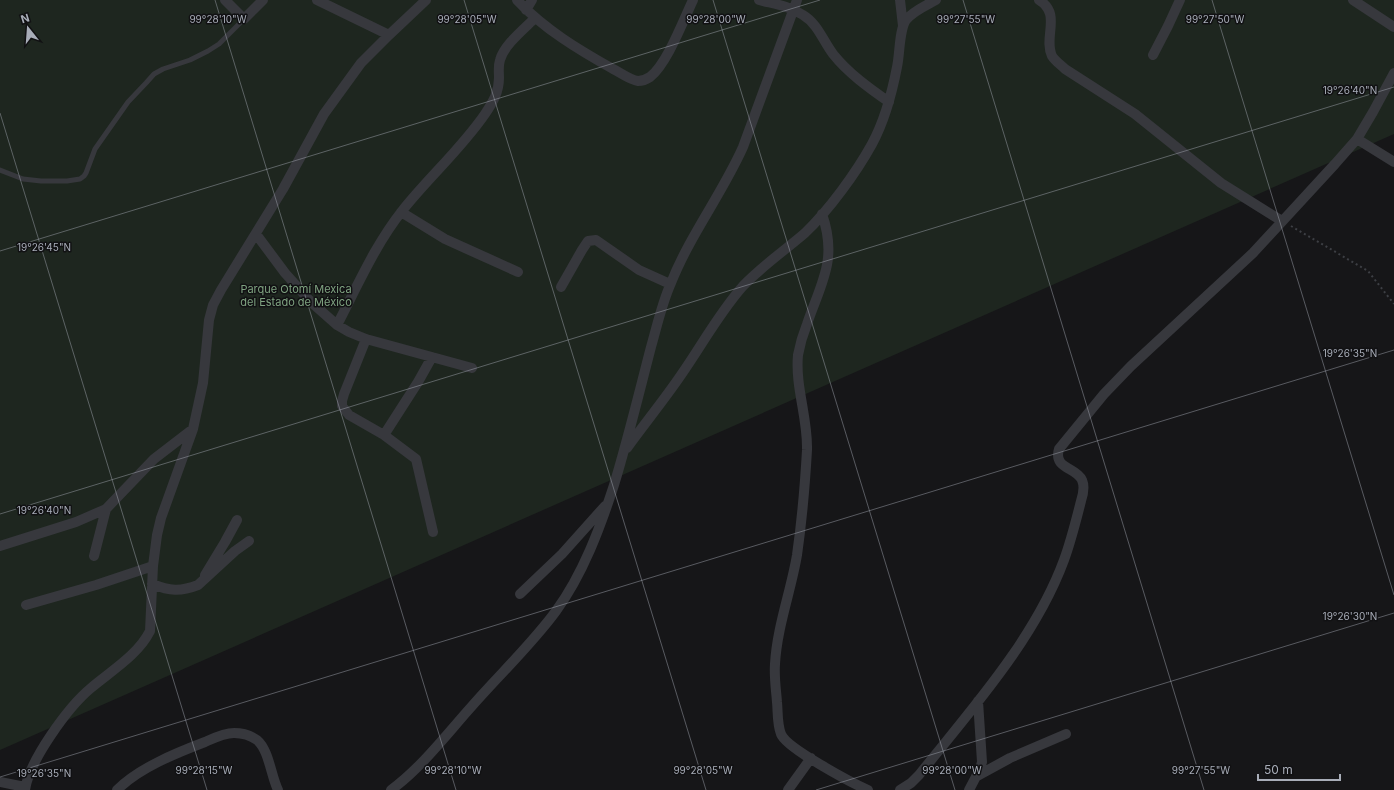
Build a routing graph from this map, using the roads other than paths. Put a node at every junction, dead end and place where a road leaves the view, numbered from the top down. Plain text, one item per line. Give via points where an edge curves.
1 (225, 0) edge
2 (263, 0) edge
3 (317, 0) edge
4 (426, 0) edge
5 (517, 0) edge
6 (532, 0) edge
7 (693, 0) edge
8 (759, 0) edge
9 (900, 0) edge
10 (936, 0) edge
11 (1039, 0) edge
12 (1180, 0) edge
13 (1353, 0) edge
14 (795, 5) edge
15 (526, 10) junction
16 (535, 18) junction
17 (244, 19) junction
18 (903, 26) junction
19 (1394, 27) edge
20 (389, 35) junction
21 (1153, 55) dead end
22 (1394, 73) edge
23 (889, 102) junction
24 (1357, 139) junction
25 (1394, 162) edge
26 (0, 170) edge
27 (401, 212) junction
28 (822, 214) junction
29 (1282, 221) junction
30 (256, 234) junction
31 (518, 272) dead end
32 (670, 284) junction
33 (561, 287) dead end
34 (336, 325) junction
35 (366, 339) junction
36 (432, 357) junction
37 (472, 368) dead end
38 (193, 429) junction
39 (384, 435) junction
40 (624, 452) junction
41 (607, 504) junction
42 (106, 509) junction
43 (237, 520) dead end
44 (433, 532) dead end
45 (248, 542) dead end
46 (0, 546) edge
47 (94, 556) dead end
48 (153, 566) junction
49 (152, 584) junction
50 (198, 585) junction
51 (520, 594) dead end
52 (26, 605) dead end
53 (978, 701) junction
54 (1066, 734) dead end
55 (811, 758) junction
56 (977, 776) junction
57 (0, 782) edge
58 (25, 789) edge
59 (117, 790) edge
60 (278, 790) edge
61 (391, 790) edge
62 (788, 790) edge
63 (868, 790) edge
64 (900, 790) edge
65 (969, 790) edge

1 - 17 street
2 - 17 street
3 - 20 street
4 - 20 street
5 - 15 street
6 - 15 street
7 - 16 street via 668,52 650,77 638,81 573,46
8 - 14 street
9 - 18 street
10 - 18 street via 912,14
11 - 29 street via 1051,17 1049,43 1057,62 1135,114 1222,183
12 - 21 street
13 - 19 street
14 - 23 street via 812,21 843,66
14 - 32 street via 743,147
15 - 16 street
16 - 27 street via 502,54 499,60 497,94 484,115
17 - 26 lane via 219,44 208,51 154,74 128,102 96,149 86,173 80,179 23,179
18 - 23 street via 898,66
20 - 30 street via 361,63 324,114
22 - 24 street
23 - 28 street via 872,144
24 - 25 street
24 - 29 street
27 - 31 street via 445,239
27 - 34 street
28 - 40 street via 742,287
28 - 55 street via 829,244 828,262 798,355 807,449 797,553 775,664 778,724 781,735
29 - 53 street via 1253,253 1131,366 1104,394 1059,449 1057,455 1061,464 1079,476 1083,485 1072,538 1056,579 1034,622
30 - 34 street via 285,273
30 - 38 street via 236,263 213,305 209,320 203,383
32 - 33 street via 639,270 596,240 588,242 585,246
32 - 40 street
34 - 35 street
35 - 36 street
35 - 39 street via 344,394 342,406 349,415
36 - 37 street
36 - 39 street
38 - 42 street via 154,459
38 - 48 street via 156,535
39 - 44 street via 416,459
40 - 41 street
41 - 51 street via 562,554
41 - 61 street via 586,558 556,611 425,759
42 - 46 street via 76,522
42 - 47 street
43 - 50 street
45 - 50 street
48 - 49 street
48 - 52 street
49 - 50 street via 176,591
49 - 58 street via 150,631 146,640 65,714 30,773
53 - 56 street via 982,756
53 - 64 street via 919,775
54 - 56 street via 1010,758
55 - 62 street
55 - 63 street
56 - 65 street
57 - 58 street
59 - 60 street via 146,769 222,735 233,733 250,736 258,741 264,750

